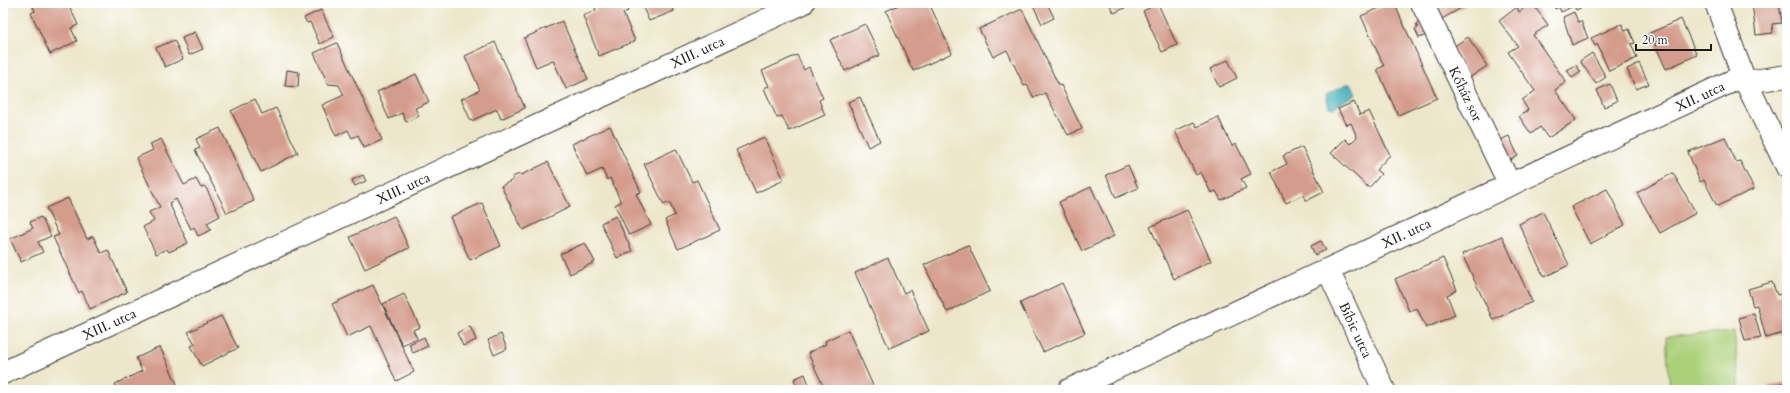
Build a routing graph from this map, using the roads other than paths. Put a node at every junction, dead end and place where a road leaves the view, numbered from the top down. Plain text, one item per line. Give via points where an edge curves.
1 (804, 3) edge
2 (1422, 3) edge
3 (1716, 3) edge
4 (1787, 76) edge
5 (1744, 79) junction
6 (1787, 167) edge
7 (1510, 186) junction
8 (1328, 270) junction
9 (3, 373) edge
10 (1069, 390) edge
11 (1384, 390) edge

1 - 9 street, XIII. utca
2 - 7 street, Kőház sor
3 - 5 street
4 - 5 street, XII. utca
5 - 6 street
5 - 7 street, XII. utca
7 - 8 street, XII. utca
8 - 10 street, XII. utca
8 - 11 street, Bíbic utca

